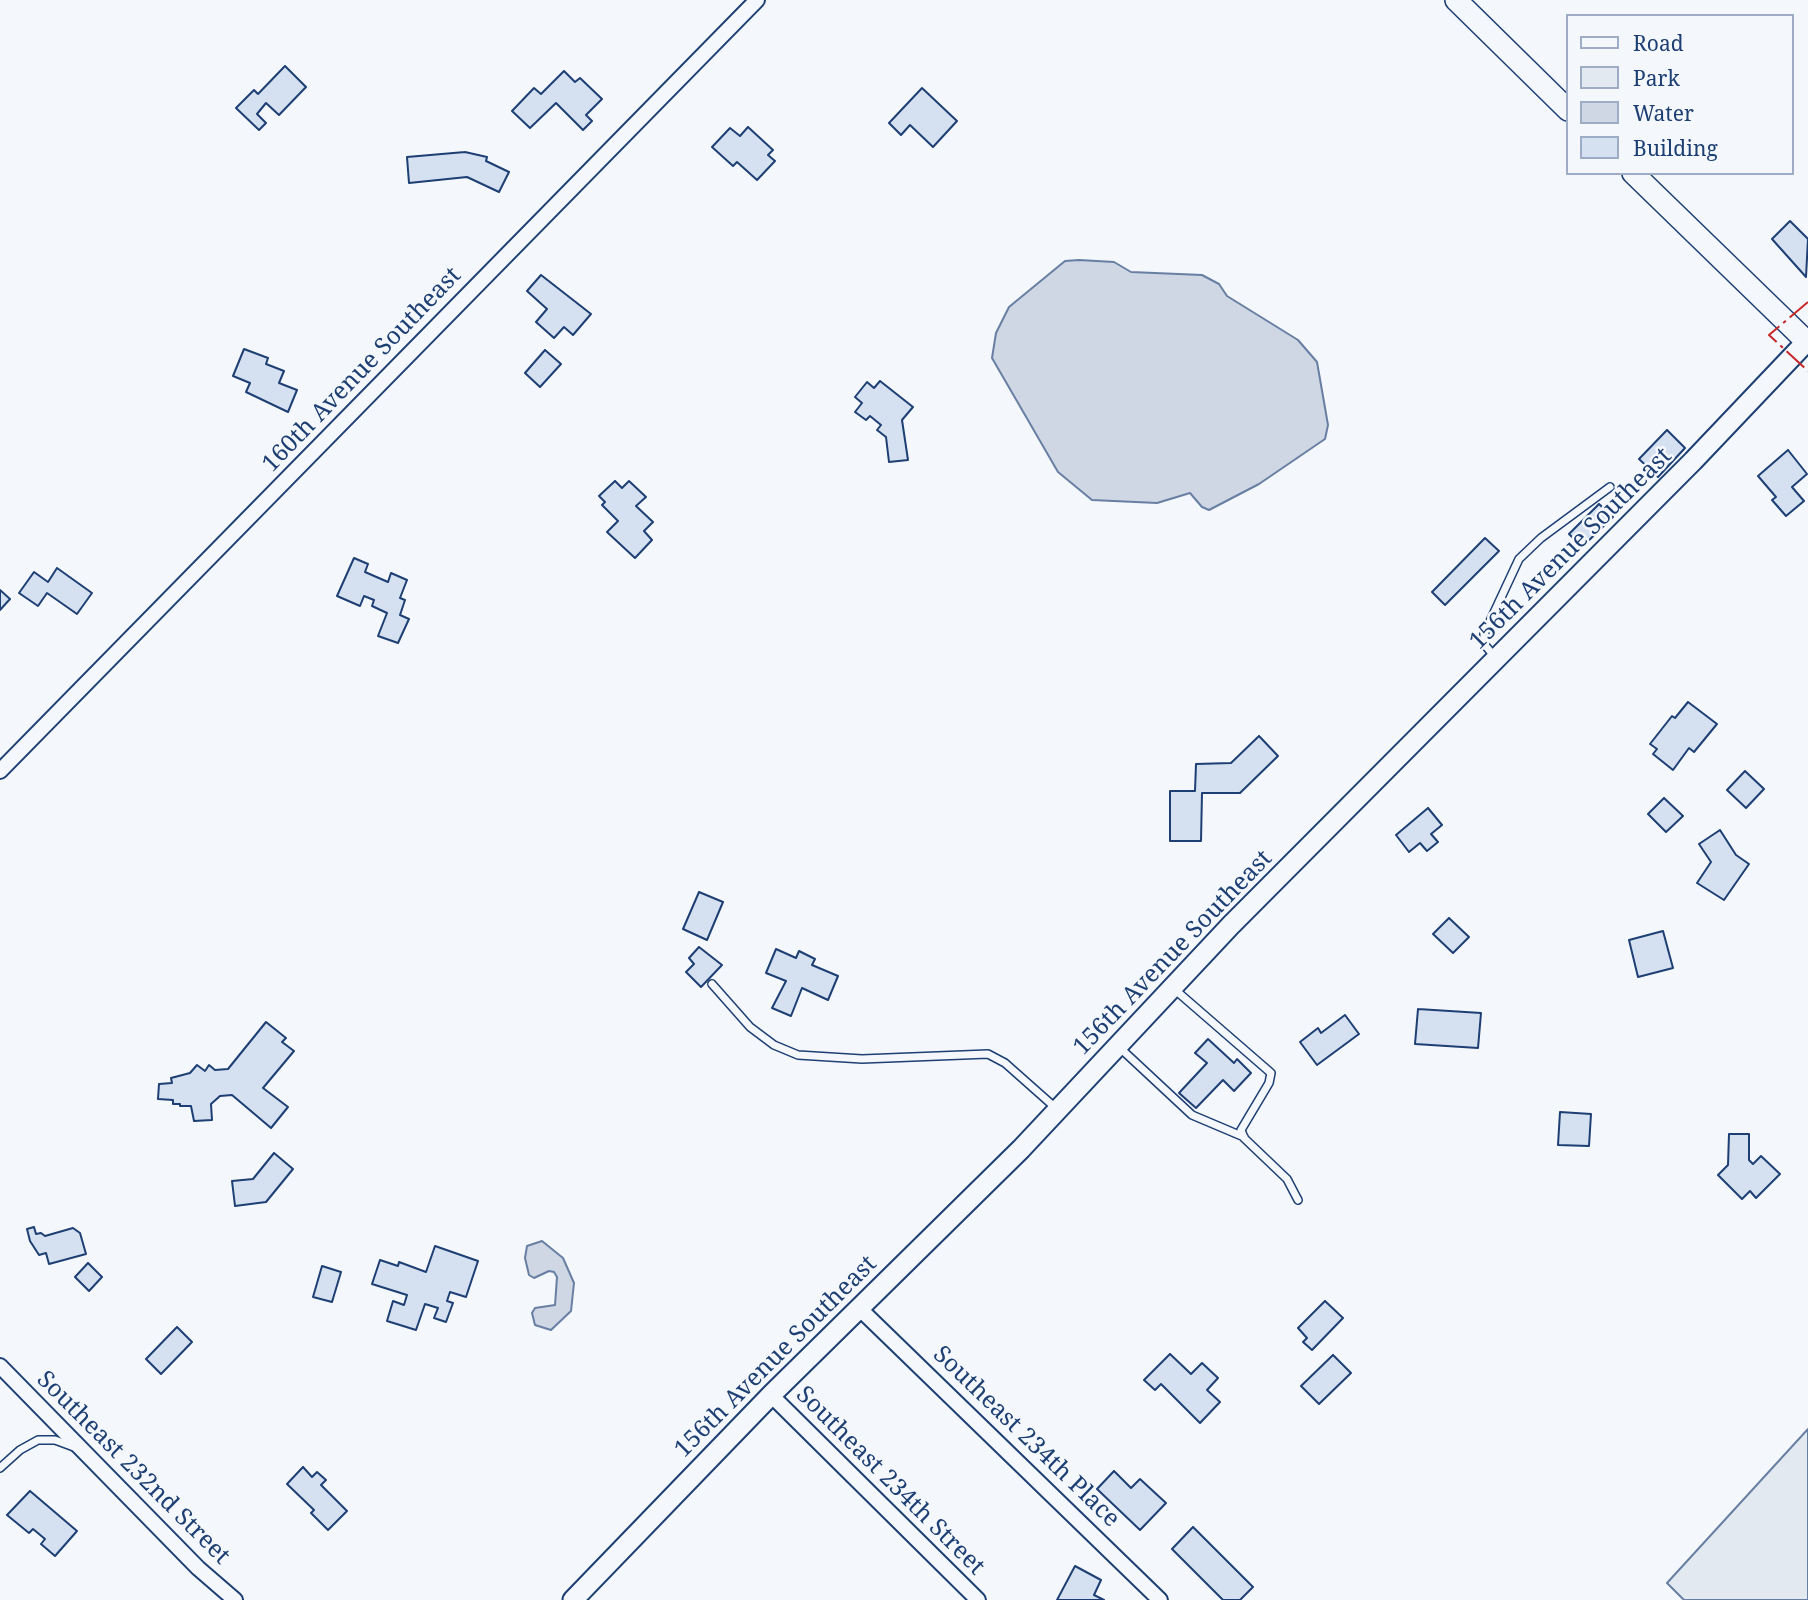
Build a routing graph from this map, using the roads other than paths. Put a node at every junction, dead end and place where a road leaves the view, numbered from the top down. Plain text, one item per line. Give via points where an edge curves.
1 (757, 0) edge
2 (1456, 0) edge
3 (1566, 108) edge
4 (1635, 175) edge
5 (1807, 342) edge
6 (1610, 487) dead end
7 (1496, 658) junction
8 (0, 771) edge
9 (712, 984) dead end
10 (1172, 988) junction
11 (1118, 1046) junction
12 (1058, 1110) junction
13 (1244, 1138) junction
14 (1298, 1200) dead end
15 (859, 1308) junction
16 (0, 1366) edge
17 (771, 1395) junction
18 (81, 1449) junction
19 (0, 1468) edge
20 (235, 1600) edge
21 (573, 1600) edge
22 (978, 1600) edge
23 (1160, 1600) edge

1 - 8 street, 160th Avenue Southeast
2 - 3 main road
4 - 5 main road
5 - 7 street, 156th Avenue Southeast
6 - 7 lane via 1519,559 1483,634 1484,644
7 - 10 street, 156th Avenue Southeast
9 - 12 lane via 750,1027 798,1055 862,1059 988,1054 1005,1063
10 - 11 street, 156th Avenue Southeast
10 - 13 lane via 1271,1073 1241,1130
11 - 12 street, 156th Avenue Southeast
11 - 13 lane via 1192,1115
12 - 15 street, 156th Avenue Southeast
13 - 14 lane via 1287,1179
15 - 17 street, 156th Avenue Southeast
15 - 23 street, Southeast 234th Place
16 - 18 street, Southeast 232nd Street
17 - 21 street, 156th Avenue Southeast
17 - 22 street, Southeast 234th Street
18 - 19 lane via 38,1440
18 - 20 street, Southeast 232nd Street

